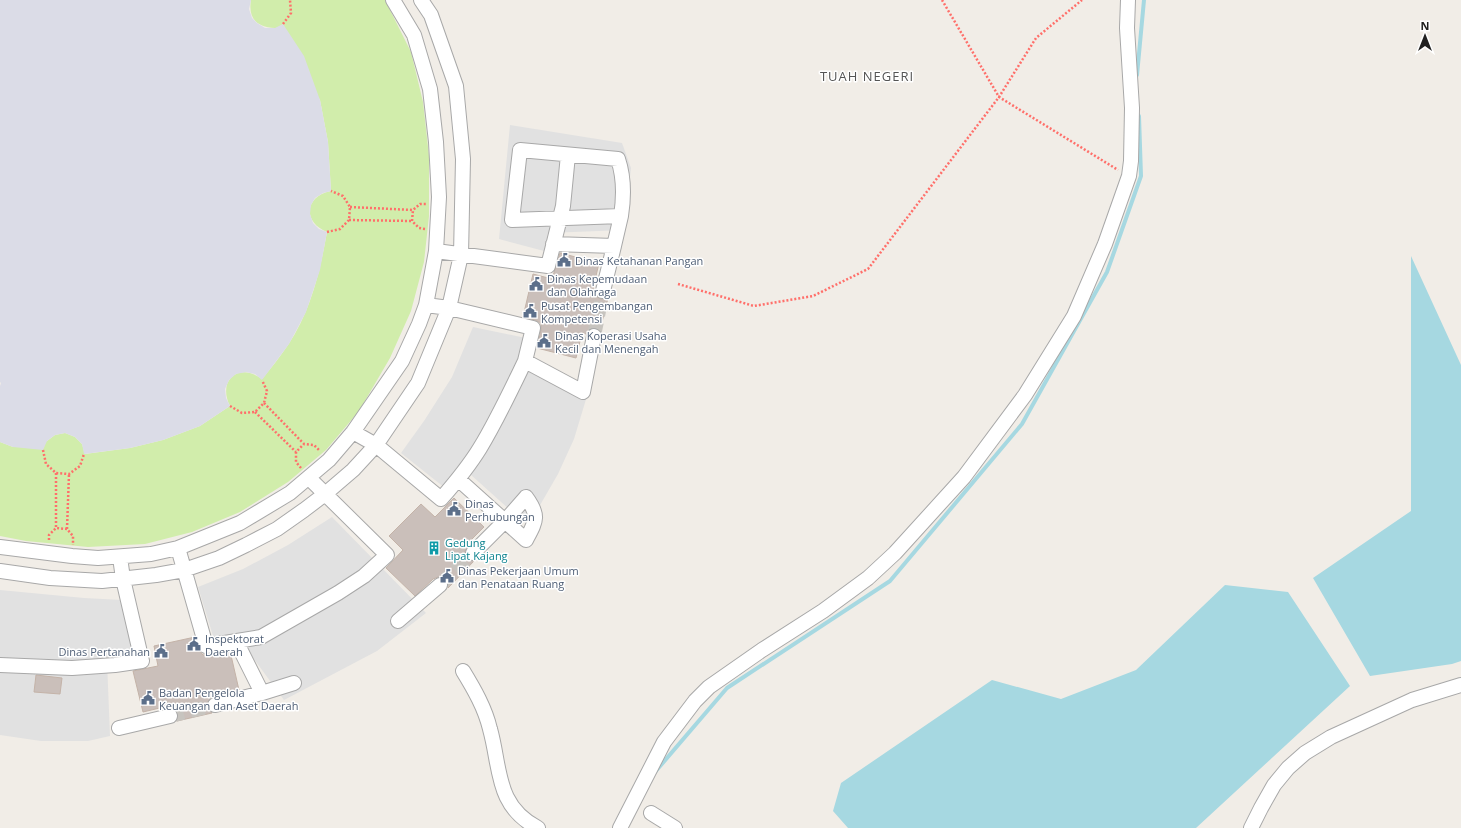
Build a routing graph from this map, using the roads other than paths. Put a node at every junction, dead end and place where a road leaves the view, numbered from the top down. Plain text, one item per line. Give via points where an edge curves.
1 (393, 0) edge
2 (422, 0) edge
3 (1128, 0) edge
4 (568, 155) junction
5 (622, 216) junction
6 (560, 219) junction
7 (552, 244) junction
8 (614, 246) junction
9 (436, 251) junction
10 (462, 255) junction
11 (603, 291) tunnel mouth
12 (426, 305) junction
13 (449, 308) junction
14 (594, 336) tunnel mouth
15 (525, 360) junction
16 (353, 432) junction
17 (376, 445) junction
18 (308, 478) junction
19 (458, 479) junction
20 (325, 494) junction
21 (0, 547) edge
22 (178, 548) junction
23 (473, 553) tunnel mouth
24 (120, 557) junction
25 (184, 570) junction
26 (0, 571) edge
27 (124, 579) junction
28 (440, 585) tunnel mouth
29 (398, 621) dead end
30 (236, 641) junction
31 (0, 665) edge
32 (463, 671) dead end
33 (294, 683) dead end
34 (1461, 685) edge
35 (262, 693) junction
36 (214, 705) tunnel mouth
37 (170, 716) tunnel mouth
38 (119, 728) dead end
39 (651, 813) dead end
40 (538, 828) edge
41 (620, 828) edge
42 (675, 828) edge
43 (1251, 828) edge

1 - 9 street via 414,35 430,89 436,142
2 - 10 street via 431,15 456,86 463,159
3 - 41 street via 1126,28 1132,108 1129,176 1105,244 1074,316 1026,395 964,477 895,553 868,578 709,687 695,701 664,742
4 - 5 street via 618,159 622,172
4 - 6 street
4 - 6 street via 520,150 512,220
5 - 6 street
5 - 8 street
6 - 7 street
7 - 8 street
7 - 10 street via 548,266
8 - 11 street
9 - 10 street
9 - 12 street
10 - 13 street
12 - 13 street
12 - 16 street via 402,360
13 - 15 street via 533,328
13 - 17 street via 418,383
14 - 15 street via 583,392
15 - 19 street via 483,442
16 - 17 street
16 - 18 street
17 - 19 street via 441,499
17 - 20 street via 353,470
18 - 20 street
18 - 22 street via 290,494 240,523
19 - 23 street via 505,521
20 - 25 street via 277,529 219,558
20 - 30 street via 387,555 364,576 292,620 261,637
21 - 24 street via 72,556
22 - 24 street
22 - 25 street
24 - 27 street
25 - 27 street
25 - 30 street via 206,646
26 - 27 street via 50,578 102,581
27 - 31 street via 142,661 72,668
28 - 29 street
30 - 35 street
32 - 40 street via 485,712 507,800 514,810
33 - 35 street
34 - 43 street via 1412,700 1331,737 1305,753 1274,785
35 - 36 street
37 - 38 street
39 - 42 street

